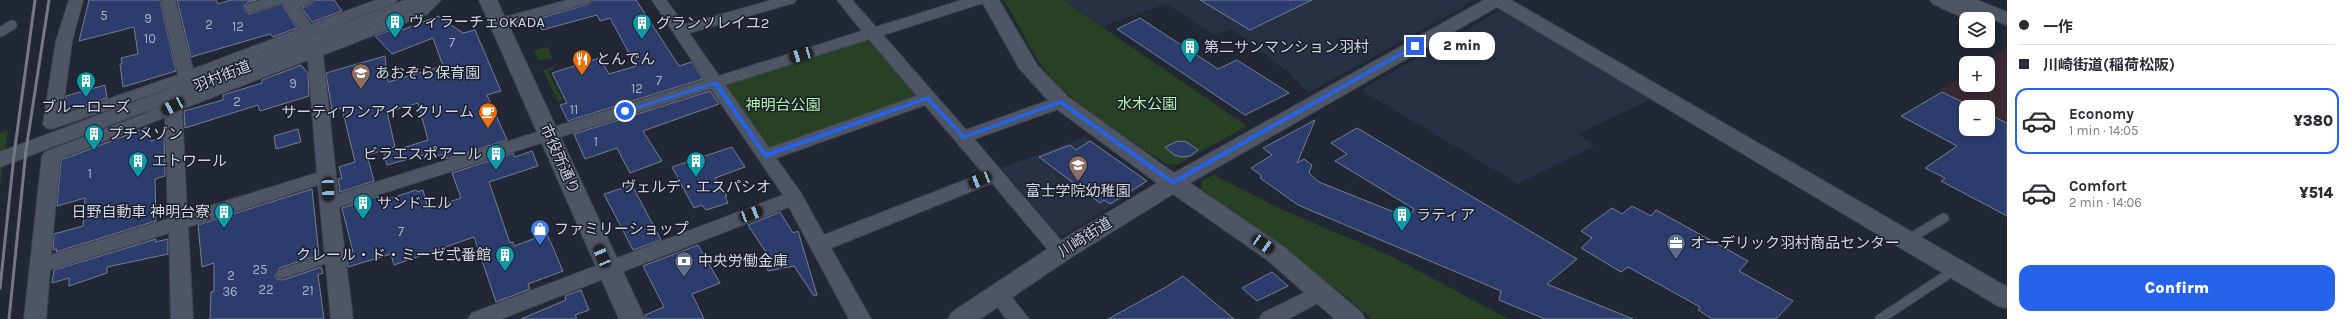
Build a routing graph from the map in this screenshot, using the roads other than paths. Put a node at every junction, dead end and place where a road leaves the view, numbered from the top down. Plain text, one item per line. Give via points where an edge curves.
1 (76, 0) edge
2 (168, 0) edge
3 (307, 0) edge
4 (390, 0) edge
5 (422, 0) edge
6 (434, 0) edge
7 (488, 0) edge
8 (584, 0) edge
9 (659, 0) edge
10 (789, 0) edge
11 (844, 0) edge
12 (978, 0) edge
13 (990, 0) edge
14 (1497, 0) edge
15 (1948, 0) edge
16 (286, 2) edge
17 (250, 8) dead end
18 (1970, 12) edge
19 (2007, 20) edge
20 (499, 23) junction
21 (1995, 24) edge
22 (12, 25) dead end
23 (2007, 29) edge
24 (308, 31) junction
25 (680, 31) junction
26 (0, 32) edge
27 (873, 33) junction
28 (315, 50) junction
29 (187, 77) junction
30 (715, 82) junction
31 (928, 98) junction
32 (1061, 102) junction
33 (173, 106) junction
34 (550, 134) junction
35 (963, 137) junction
36 (765, 156) junction
37 (0, 160) edge
38 (995, 175) junction
39 (328, 176) junction
40 (1173, 183) junction
41 (794, 198) junction
42 (329, 202) junction
43 (1944, 218) dead end
44 (178, 222) junction
45 (1907, 240) junction
46 (819, 245) junction
47 (1061, 252) junction
48 (334, 256) junction
49 (40, 266) junction
50 (608, 269) junction
51 (1956, 269) junction
52 (281, 274) dead end
53 (1322, 292) junction
54 (999, 295) junction
55 (2007, 299) edge
56 (35, 319) edge
57 (182, 319) edge
58 (342, 319) edge
59 (479, 319) edge
60 (632, 319) edge
61 (860, 319) edge
62 (961, 319) edge
63 (1018, 319) edge
64 (1270, 319) edge
65 (1352, 319) edge
66 (1880, 319) edge

1 - 29 street via 64,41 52,124
2 - 29 street
3 - 16 street
4 - 24 street
5 - 37 street, 羽村街道
6 - 28 street via 421,12
7 - 20 street, 市役所通り
8 - 20 street
9 - 25 street
10 - 25 street
11 - 27 street
12 - 27 street
13 - 32 street via 1029,68
14 - 40 street, 川崎街道
14 - 45 street
15 - 18 street
15 - 19 street
16 - 17 lane
16 - 24 street
20 - 34 street, 市役所通り
21 - 23 street
22 - 26 lane
24 - 29 street
25 - 30 street
27 - 30 street
27 - 31 street
28 - 33 street
28 - 39 street
30 - 34 street
30 - 36 street
31 - 35 street
31 - 36 street
32 - 35 street
32 - 40 street
33 - 44 street
33 - 49 street via 150,118 51,156
34 - 42 street
34 - 50 street, 市役所通り
35 - 38 street
36 - 41 street
38 - 46 street
38 - 47 street
39 - 42 street
39 - 44 street
40 - 47 street, 川崎街道
40 - 53 street via 1275,253
41 - 46 street
41 - 50 street
42 - 48 street
43 - 45 lane
44 - 49 street
44 - 57 street
45 - 51 street
46 - 61 street
47 - 54 street, 川崎街道
48 - 52 lane
48 - 58 street
49 - 56 street
50 - 59 street
50 - 60 street, 市役所通り
51 - 55 street
51 - 66 lane
53 - 64 street
53 - 65 street
54 - 62 street, 川崎街道
54 - 63 street

